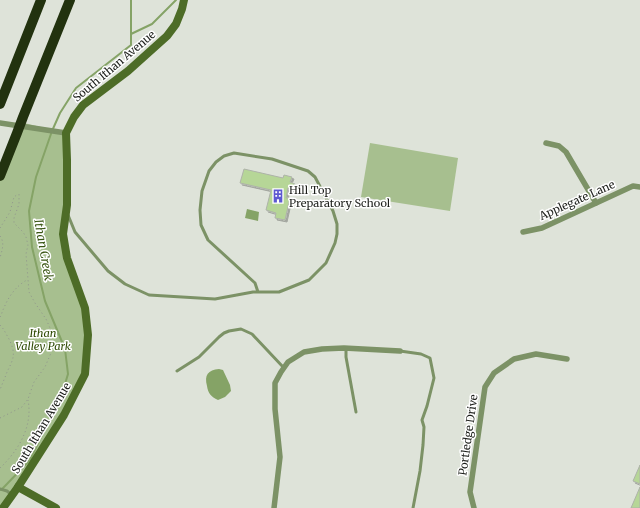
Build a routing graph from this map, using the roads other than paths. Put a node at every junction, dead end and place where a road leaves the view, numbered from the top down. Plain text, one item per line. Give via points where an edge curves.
1 (41, 0) edge
2 (70, 0) edge
3 (184, 0) edge
4 (0, 104) edge
5 (0, 123) edge
6 (66, 134) junction
7 (546, 143) dead end
8 (0, 176) edge
9 (640, 187) edge
10 (596, 203) junction
11 (66, 210) junction
12 (522, 232) dead end
13 (258, 292) junction
14 (346, 348) junction
15 (400, 351) joint
16 (568, 359) dead end
17 (284, 368) junction
18 (178, 371) dead end
19 (356, 412) dead end
20 (18, 487) junction
21 (0, 489) edge
22 (10, 493) junction
23 (3, 508) edge
24 (56, 508) edge
25 (274, 508) edge
26 (414, 508) edge
27 (474, 508) edge

1 - 4 highway
2 - 8 highway
3 - 6 street, South Ithan Avenue via 176,24 167,36 128,71 83,105
5 - 6 street
6 - 11 street, South Ithan Avenue
7 - 10 street via 559,146 566,152
9 - 10 street, Applegate Lane via 632,186
10 - 12 street, Applegate Lane via 542,228
11 - 13 lane via 75,232 108,271 124,284 149,295 215,299
11 - 20 street, South Ithan Avenue via 63,234 67,258 85,308 88,335 85,374 64,415
13 - 13 lane via 279,292 309,280 326,263 335,243 337,224 315,177 308,171 272,160 234,153 224,156 209,171 202,190 201,225 208,240 255,283
14 - 15 street
14 - 17 street via 322,348 304,352 288,362
14 - 19 lane
15 - 26 lane via 430,358 434,378 422,420 423,445
16 - 27 street, Portledge Drive via 536,354 514,359 494,373 485,388 470,492
17 - 18 lane via 252,334 241,329 224,333 199,357
17 - 25 street via 275,383 280,457
20 - 22 street, South Ithan Avenue
20 - 24 street
21 - 22 lane
22 - 23 street, South Ithan Avenue

